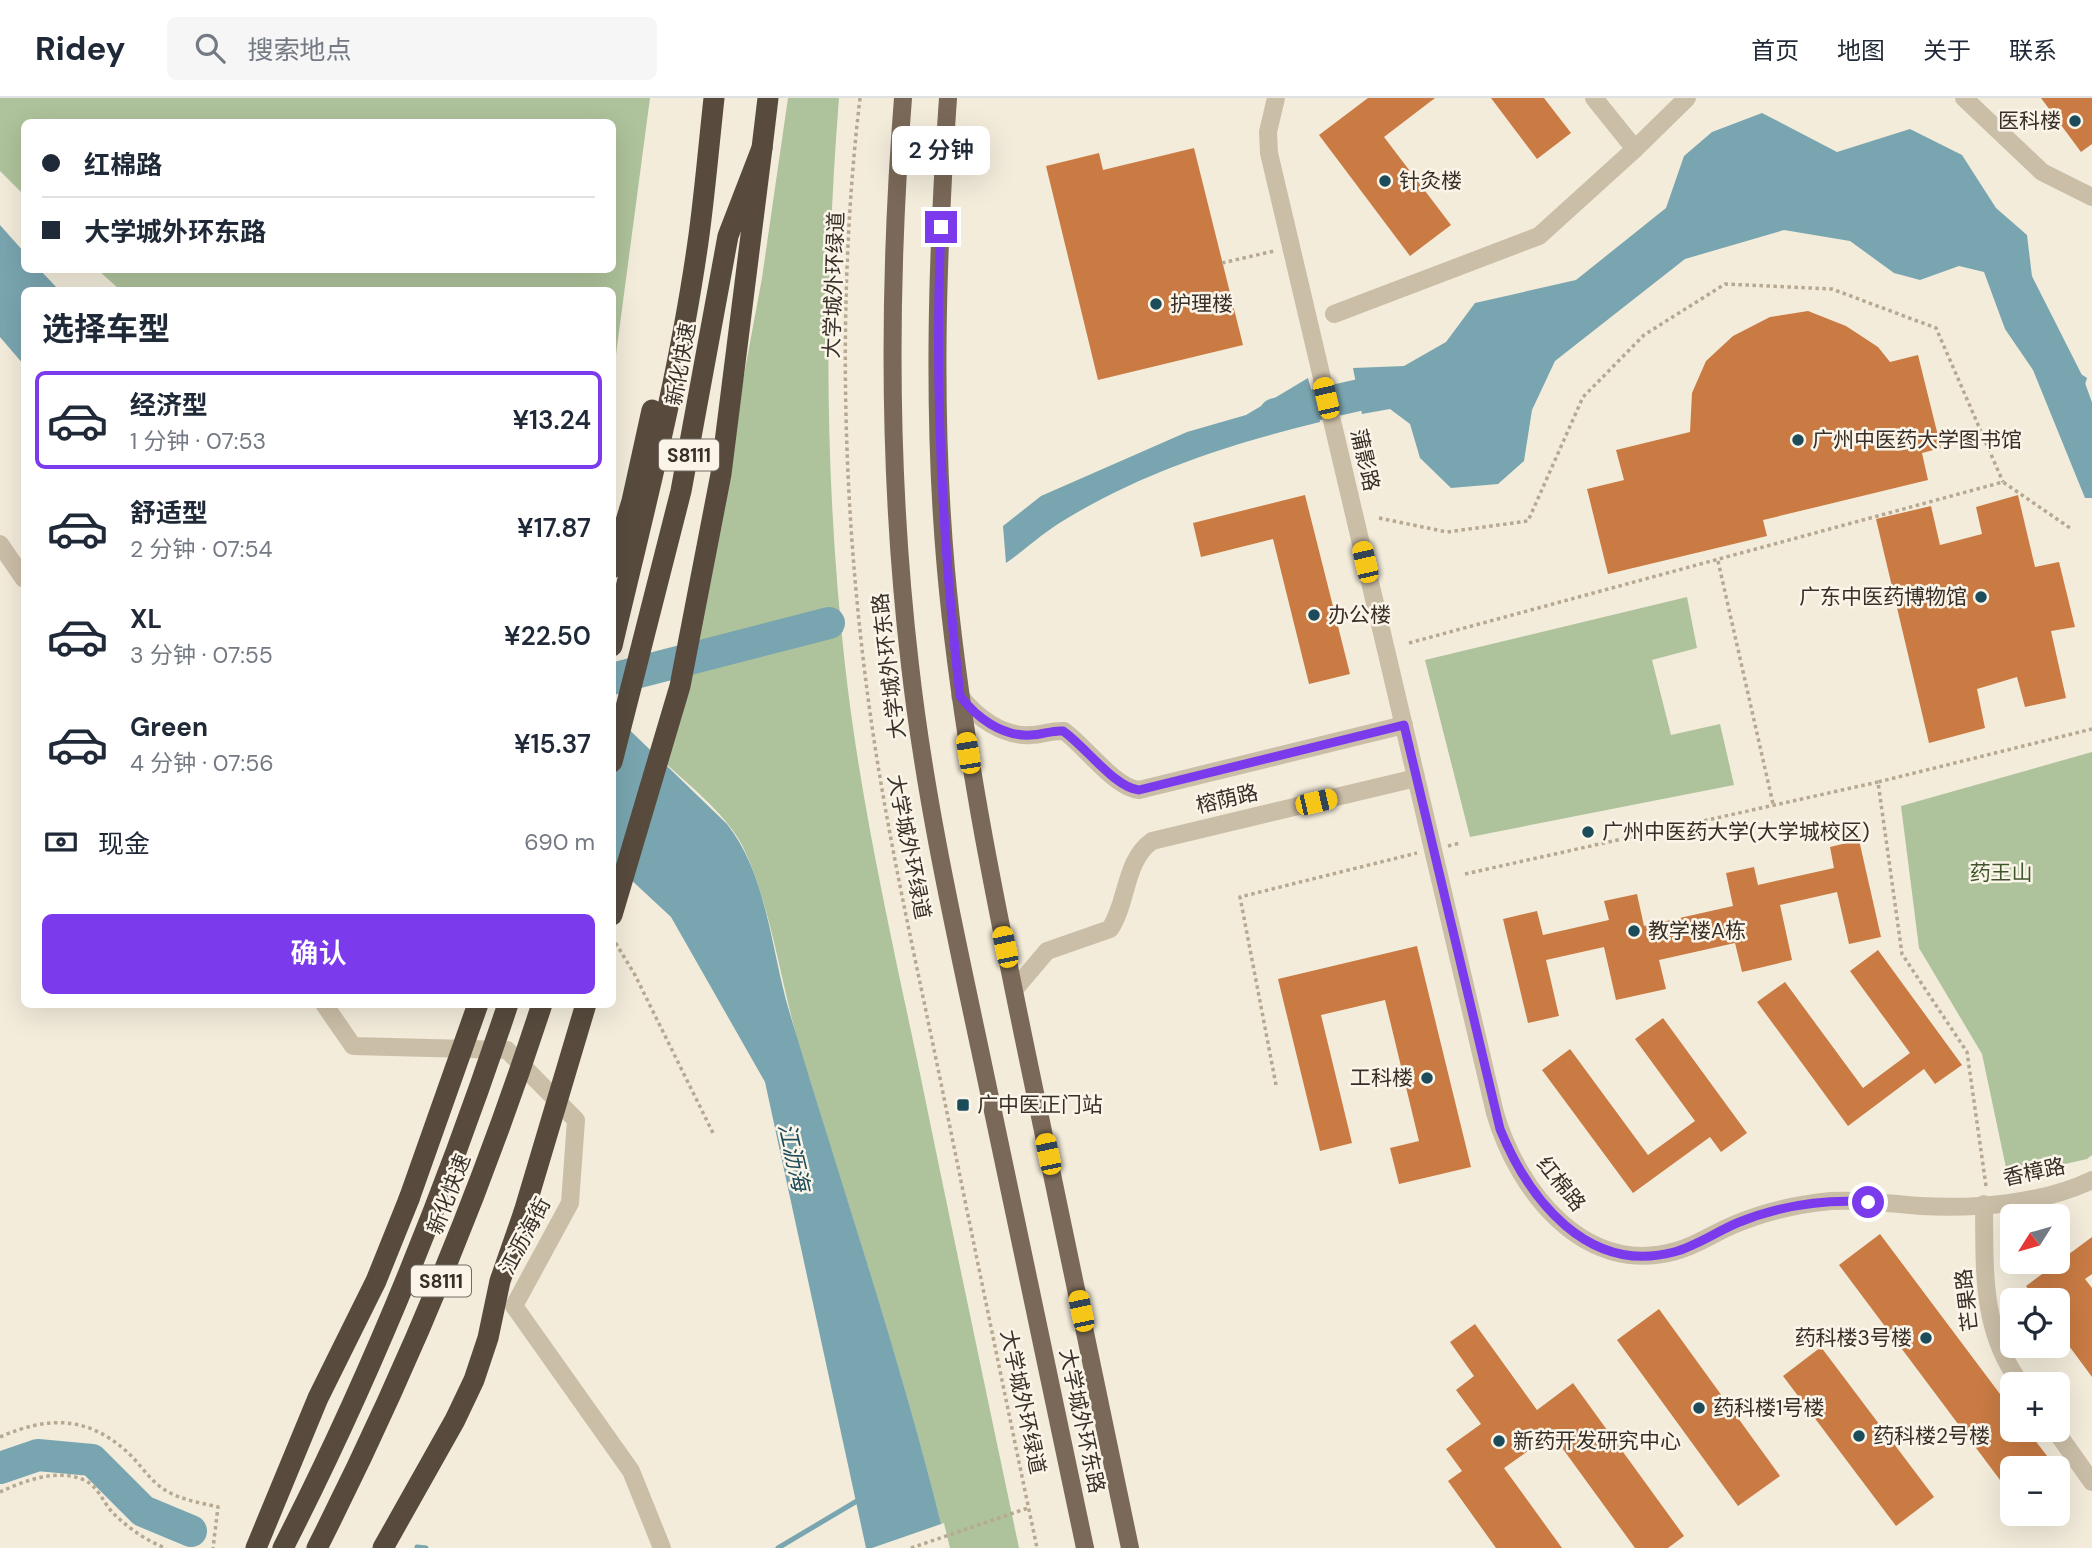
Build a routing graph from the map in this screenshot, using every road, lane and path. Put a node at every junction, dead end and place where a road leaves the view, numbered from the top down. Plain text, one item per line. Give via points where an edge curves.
1 (714, 98) edge
2 (768, 98) edge
3 (860, 98) edge
4 (902, 98) edge
5 (948, 98) edge
6 (1276, 98) edge
7 (1594, 98) edge
8 (1687, 98) edge
9 (1964, 98) edge
10 (710, 131) junction
11 (762, 148) junction
12 (1635, 149) junction
13 (2092, 197) edge
14 (1274, 251) dead end
15 (1222, 263) dead end
16 (1334, 314) dead end
17 (2003, 482) junction
18 (1379, 519) dead end
19 (2070, 528) dead end
20 (0, 544) edge
21 (616, 555) edge
22 (1718, 561) junction
23 (21, 575) edge
24 (616, 629) edge
25 (1409, 643) dead end
26 (960, 696) junction
27 (1404, 725) junction
28 (2092, 729) edge
29 (616, 746) edge
30 (1410, 751) joint
31 (1416, 778) junction
32 (1878, 782) junction
33 (1773, 804) junction
34 (1460, 843) dead end
35 (1447, 846) dead end
36 (1421, 852) dead end
37 (1465, 874) dead end
38 (616, 901) edge
39 (616, 944) edge
40 (1014, 990) junction
41 (327, 1008) edge
42 (477, 1008) edge
43 (507, 1008) edge
44 (541, 1008) edge
45 (585, 1008) edge
46 (1276, 1086) dead end
47 (714, 1135) dead end
48 (2092, 1180) edge
49 (1985, 1195) junction
50 (2014, 1372) edge
51 (0, 1437) edge
52 (2064, 1442) edge
53 (2092, 1482) edge
54 (0, 1492) edge
55 (1028, 1508) junction
56 (1080, 1522) junction
57 (661, 1546) edge
58 (166, 1548) edge
59 (213, 1548) edge
60 (256, 1548) edge
61 (284, 1548) edge
62 (317, 1548) edge
63 (383, 1548) edge
64 (911, 1548) edge
65 (1037, 1548) edge
66 (1077, 1548) edge
67 (1085, 1548) edge
68 (1130, 1548) edge

1 - 10 highway, 新化快速 / S8111
2 - 11 highway, 新化快速 / S8111
3 - 55 path, 大学城外环绿道 via 847,355 863,653 894,856
4 - 56 main road, 大学城外环东路 via 893,311 897,523 906,632 923,758 962,964
5 - 26 main road, 大学城外环东路 via 938,397 943,539
6 - 27 street, 蒲影路 via 1268,132 1269,153
7 - 12 street
8 - 12 street
9 - 13 street via 2042,172
10 - 21 highway via 632,501
10 - 24 highway, 新化快速 / S8111 via 681,336
11 - 29 highway, 新化快速 / S8111 via 729,236 681,491
11 - 38 highway via 721,474 683,673
12 - 16 street via 1539,236
14 - 15 path
17 - 18 path via 1936,328 1832,289 1725,284 1644,335 1583,397 1528,521 1447,532
17 - 19 path
17 - 22 path
20 - 23 street
22 - 25 path
22 - 33 path
26 - 27 street, 榕荫路 via 982,718 1005,731 1027,736 1063,731 1093,754 1114,779 1139,790
26 - 40 main road, 大学城外环东路
27 - 30 street, 蒲影路
28 - 32 path
30 - 31 street, 红棉路
31 - 40 street, 榕荫路 via 1152,841 1138,856 1110,929 1047,951
31 - 49 street, 红棉路 via 1500,1129 1533,1192 1573,1234 1609,1251 1652,1257 1683,1249 1749,1219 1806,1204 1848,1200 1922,1206
32 - 33 path
32 - 49 path via 1902,954 1967,1052
33 - 37 path
34 - 35 path
36 - 46 path via 1240,897
39 - 47 path
40 - 68 main road, 大学城外环东路
41 - 57 street, 江沥海街 via 353,1046 507,1050 576,1121 570,1203 514,1306 631,1471
42 - 60 highway, bridge via 376,1282 318,1398
43 - 61 highway, 新化快速 / S8111, bridge via 402,1285
44 - 62 highway, 新化快速 / S8111, bridge via 481,1181 429,1309
45 - 63 highway, bridge via 496,1292 474,1380
48 - 49 street, 香樟路 via 2043,1194
49 - 50 street, 芒果路 via 1987,1308 1997,1345
51 - 59 path via 30,1424 60,1422 107,1436 157,1485 176,1496 218,1507
52 - 53 street
54 - 58 path via 36,1478 84,1480 129,1526
55 - 64 path
55 - 65 path, 大学城外环绿道
56 - 66 main road
56 - 67 main road, 大学城外环东路

